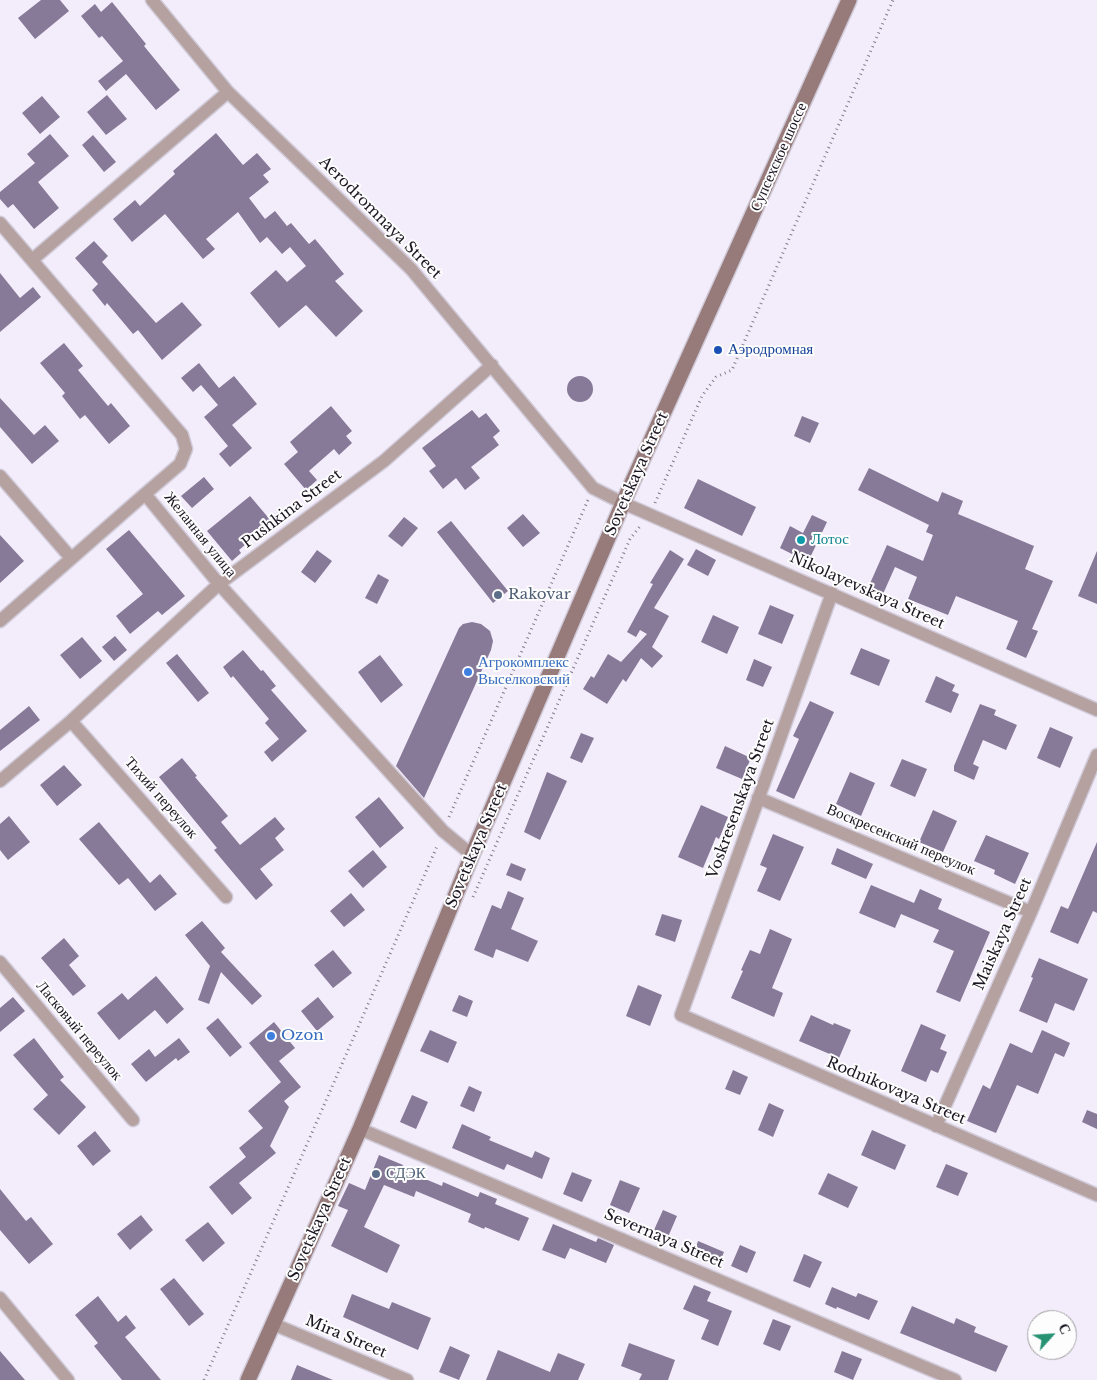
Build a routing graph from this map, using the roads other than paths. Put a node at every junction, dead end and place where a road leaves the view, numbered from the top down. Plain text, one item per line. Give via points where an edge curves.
1 (152, 0) edge
2 (849, 0) edge
3 (228, 92) junction
4 (0, 223) edge
5 (32, 260) junction
6 (708, 314) joint
7 (492, 365) junction
8 (0, 476) edge
9 (145, 494) junction
10 (623, 503) junction
11 (72, 558) junction
12 (219, 584) junction
13 (832, 593) junction
14 (0, 620) edge
15 (1097, 710) edge
16 (71, 720) junction
17 (1097, 755) edge
18 (0, 781) edge
19 (758, 798) junction
20 (472, 855) junction
21 (226, 897) dead end
22 (1031, 912) junction
23 (0, 962) edge
24 (681, 1015) joint
25 (133, 1120) dead end
26 (936, 1126) junction
27 (360, 1129) junction
28 (1097, 1195) edge
29 (0, 1298) edge
30 (273, 1324) junction
31 (68, 1380) edge
32 (248, 1380) edge
33 (407, 1380) edge
34 (955, 1380) edge

1 - 3 street, Aerodromnaya Street
2 - 6 main road, Супсехское шоссе
3 - 5 street
3 - 7 street, Aerodromnaya Street via 411,269
4 - 5 street, Желанная улица
5 - 9 street, Желанная улица via 182,435 186,449 180,464
6 - 10 main road, Sovetskaya Street
7 - 10 street, Aerodromnaya Street via 593,488
7 - 12 street, Pushkina Street via 384,461
8 - 11 street
9 - 11 street
9 - 12 street, Желанная улица
10 - 13 street, Nikolayevskaya Street
10 - 20 main road, Sovetskaya Street
11 - 14 street
12 - 16 street, Pushkina Street
12 - 20 street, Желанная улица via 443,832
13 - 15 street, Nikolayevskaya Street
13 - 19 street, Voskresenskaya Street
16 - 18 street, Pushkina Street
16 - 21 street, Тихий переулок
17 - 22 street, Maiskaya Street
19 - 22 street, Воскресенский переулок
19 - 24 street, Voskresenskaya Street
20 - 27 main road, Sovetskaya Street
22 - 26 street, Maiskaya Street
23 - 25 street, Ласковый переулок
24 - 26 street, Rodnikovaya Street
26 - 28 street, Rodnikovaya Street
27 - 30 main road, Sovetskaya Street
27 - 34 street, Severnaya Street
29 - 31 street
30 - 32 main road, Sovetskaya Street
30 - 33 street, Mira Street

